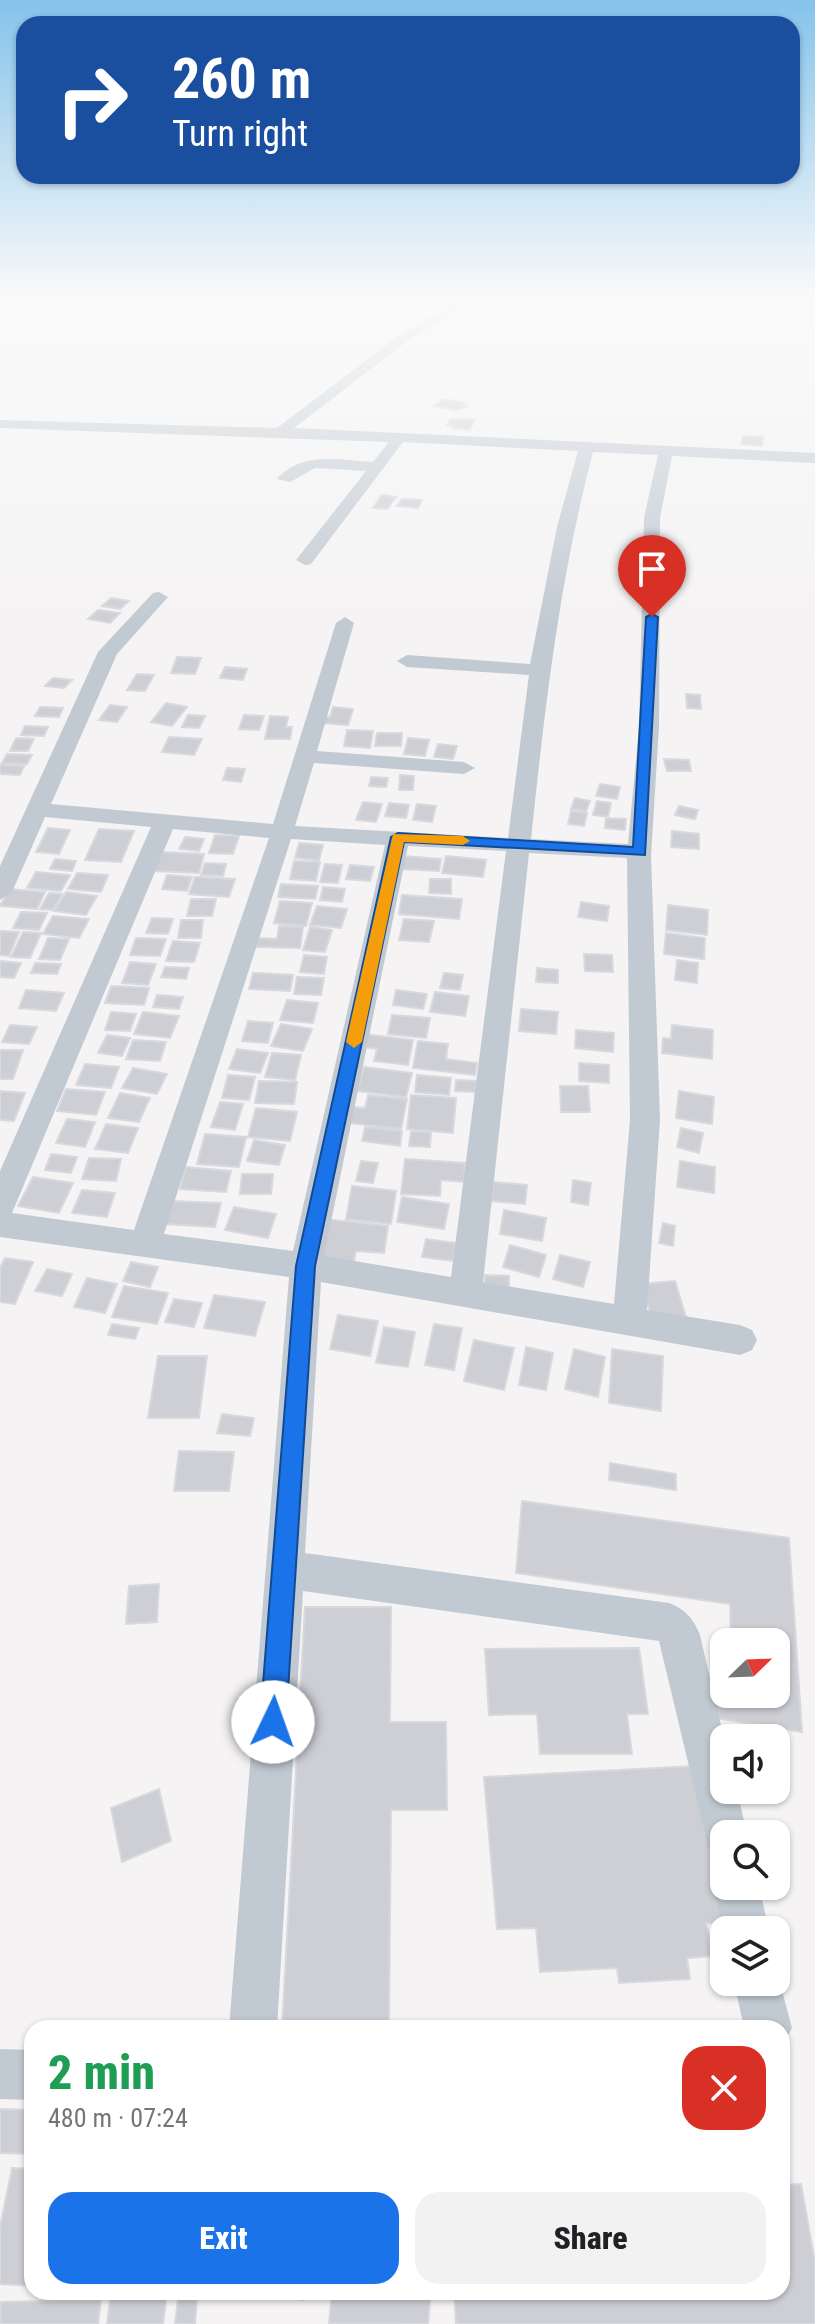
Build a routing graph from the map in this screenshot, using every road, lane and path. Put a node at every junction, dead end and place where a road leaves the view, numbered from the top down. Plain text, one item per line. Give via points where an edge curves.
1 (311, 408) edge
2 (0, 424) edge
3 (280, 432) junction
4 (399, 438) junction
5 (587, 447) junction
6 (666, 450) junction
7 (815, 458) edge
8 (377, 467) junction
9 (285, 479) dead end
10 (305, 560) dead end
11 (159, 597) dead end
12 (345, 623) dead end
13 (407, 661) dead end
14 (539, 670) junction
15 (304, 756) junction
16 (464, 768) dead end
17 (37, 810) junction
18 (165, 822) junction
19 (282, 832) junction
20 (398, 837) junction
21 (519, 844) junction
22 (640, 852) junction
23 (0, 892) edge
24 (0, 1206) edge
25 (0, 1224) edge
26 (145, 1244) junction
27 (306, 1266) junction
28 (465, 1293) junction
29 (629, 1323) junction
30 (740, 1340) dead end
31 (283, 1569) junction
32 (722, 1820) edge
33 (761, 1996) edge
34 (254, 2020) edge
35 (766, 2020) edge
36 (0, 2074) edge
37 (24, 2075) edge

1 - 3 street
2 - 3 street
3 - 4 street
4 - 5 street
4 - 8 street
5 - 6 street
5 - 14 street via 565,527
6 - 7 street
6 - 22 street via 652,518 649,727
8 - 9 street via 307,465 294,468
8 - 10 street
11 - 17 street via 108,652
12 - 15 street
13 - 14 street
14 - 21 street
15 - 16 street
15 - 19 street
17 - 18 street
17 - 23 street
18 - 19 street
18 - 24 street
19 - 20 street
19 - 26 street
20 - 21 street
20 - 27 street
21 - 22 street
21 - 28 street
22 - 29 street via 645,1120
25 - 26 street
26 - 27 street
27 - 28 street
27 - 31 street
28 - 29 street
29 - 30 street
31 - 32 street via 669,1623 680,1635
31 - 34 street
33 - 35 street
36 - 37 street

